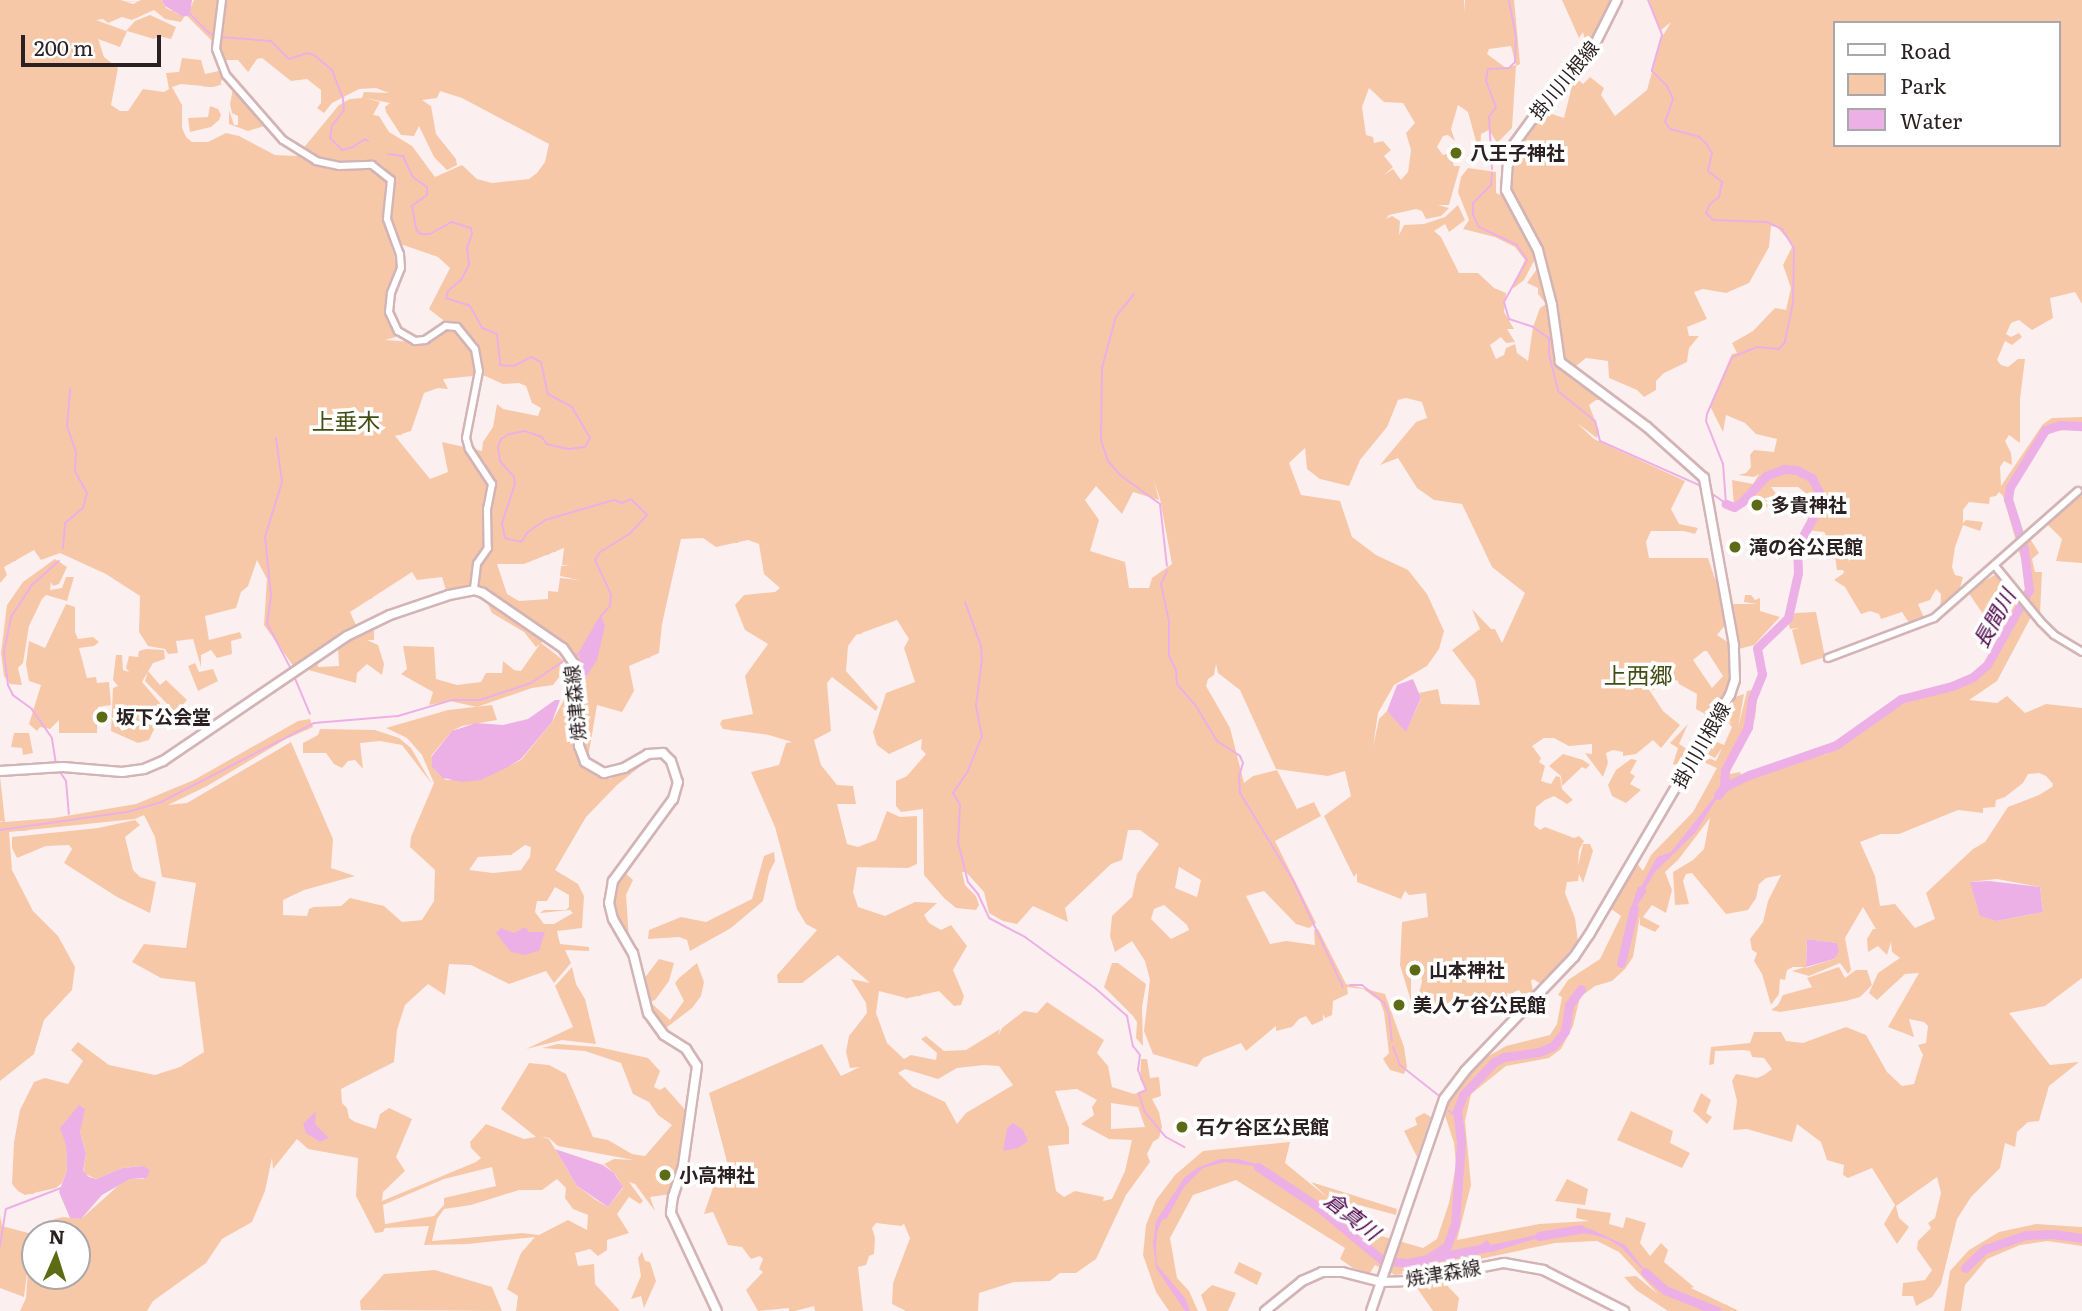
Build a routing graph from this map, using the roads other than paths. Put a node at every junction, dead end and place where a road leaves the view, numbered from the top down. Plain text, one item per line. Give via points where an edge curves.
1 (222, 0) edge
2 (1617, 0) edge
3 (2078, 491) dead end
4 (1995, 566) junction
5 (474, 590) junction
6 (2082, 652) edge
7 (1828, 658) dead end
8 (0, 771) edge
9 (1381, 1282) junction
10 (717, 1311) edge
11 (1265, 1311) edge
12 (1371, 1311) edge
13 (1624, 1311) edge

1 - 5 street via 216,42 230,81 290,146 328,165 376,167 391,180 387,219 401,268 389,312 398,331 415,341 446,326 457,327 475,349 479,371 466,438 492,484 488,548 477,564
2 - 9 main road, 掛川川根線 via 1590,54 1544,103 1509,152 1506,190 1538,250 1560,362 1704,478 1737,661 1730,695 1581,946 1465,1071 1443,1102
3 - 4 street
4 - 6 street via 2054,635
4 - 7 street via 1934,618
5 - 8 main road via 390,615 347,636 145,769
5 - 10 main road, 焼津森線 via 569,653 574,664 579,746 585,762 604,773 648,754 663,753 671,761 678,782 673,799 613,881 609,903 633,953 648,1013 697,1066 683,1166 671,1213
9 - 11 main road, 焼津森線 via 1322,1272 1302,1281
9 - 12 main road, 掛川川根線
9 - 13 main road, 焼津森線 via 1515,1263 1543,1270

